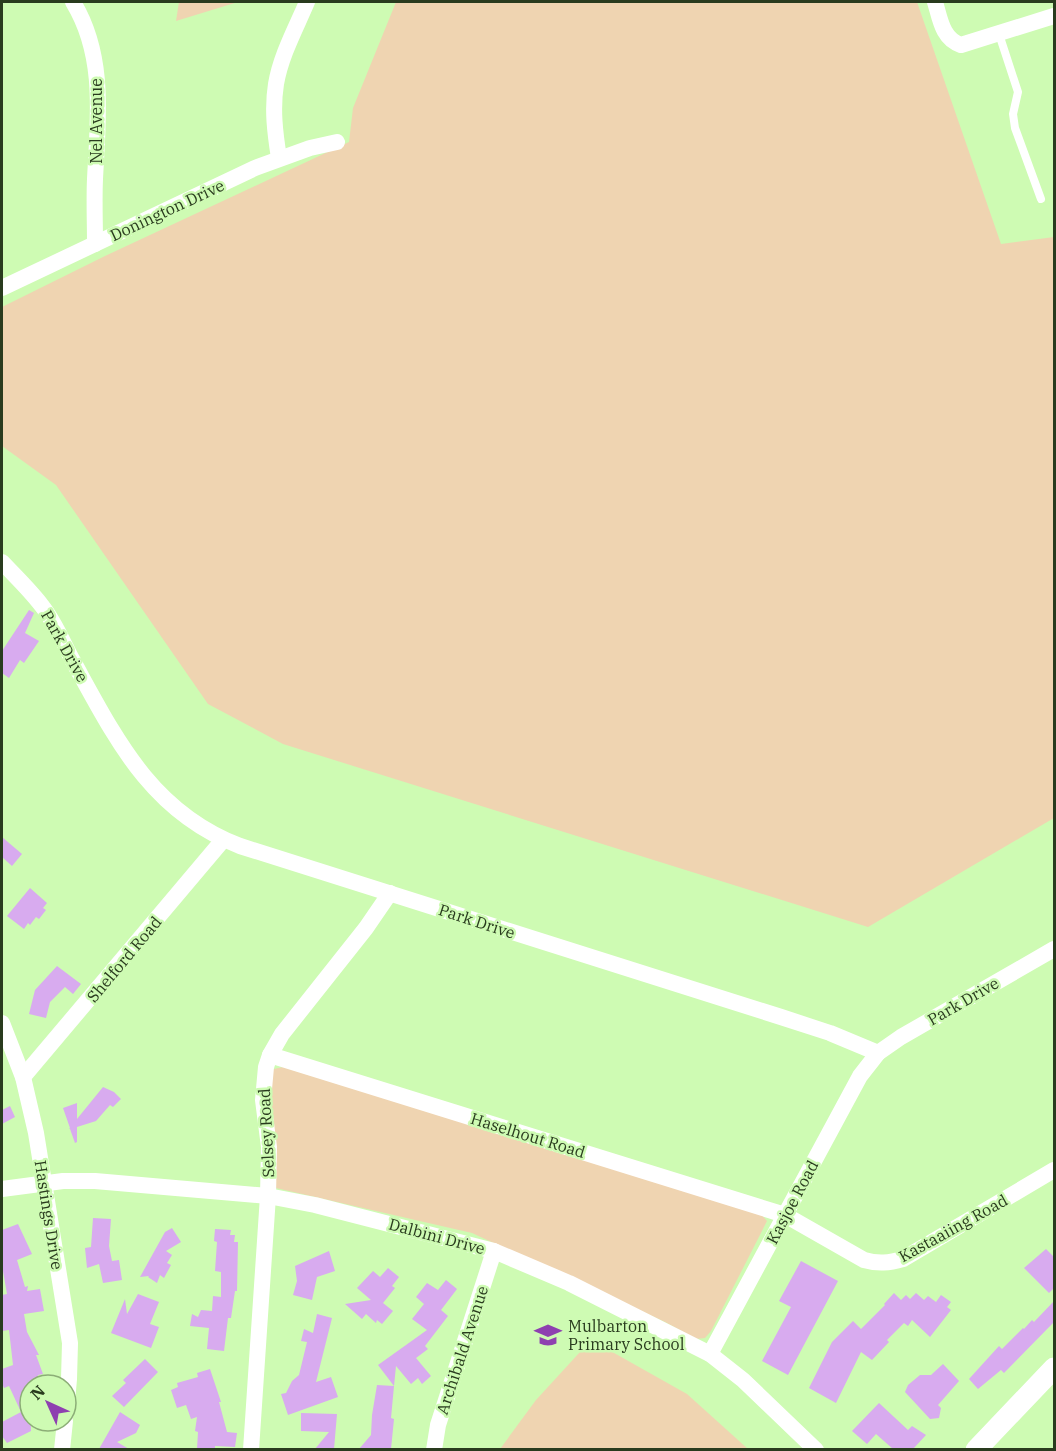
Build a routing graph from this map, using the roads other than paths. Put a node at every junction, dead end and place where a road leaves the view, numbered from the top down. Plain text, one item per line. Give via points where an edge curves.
1 (73, 2) edge
2 (308, 2) edge
3 (935, 2) edge
4 (1054, 16) edge
5 (999, 34) junction
6 (337, 142) dead end
7 (279, 158) junction
8 (1041, 199) dead end
9 (96, 244) junction
10 (2, 288) edge
11 (2, 562) edge
12 (223, 840) junction
13 (390, 893) junction
14 (1054, 949) edge
15 (2, 1023) edge
16 (878, 1053) junction
17 (270, 1055) junction
18 (23, 1077) junction
19 (1054, 1170) edge
20 (44, 1183) junction
21 (2, 1189) edge
22 (268, 1196) junction
23 (785, 1215) junction
24 (494, 1251) junction
25 (710, 1354) junction
26 (1054, 1368) edge
27 (69, 1373) edge
28 (64, 1433) edge
29 (62, 1449) edge
30 (251, 1449) edge
31 (434, 1449) edge
32 (816, 1449) edge
33 (976, 1449) edge

1 - 9 street, Nel Avenue via 90,40 98,83
2 - 7 street via 276,83 274,123
3 - 5 street via 948,36 958,44
4 - 5 street
5 - 8 lane via 1018,92 1013,114 1015,128
6 - 7 street, Donington Drive
7 - 9 street, Donington Drive
9 - 10 street, Donington Drive
11 - 12 street, Park Drive via 47,613 124,752 144,778 172,806
12 - 13 street, Park Drive
12 - 18 street, Shelford Road
13 - 16 street, Park Drive via 801,1023
13 - 17 street, Selsey Road
14 - 16 street, Park Drive
15 - 18 street, Hastings Drive
16 - 23 street, Kasjoe Road via 860,1076
17 - 22 street, Selsey Road via 263,1088 269,1147
17 - 23 street, Haselhout Road
18 - 20 street, Hastings Drive
19 - 23 street, Kastaaiing Road via 893,1262 864,1260
20 - 21 street, Dalbini Drive
20 - 22 street, Dalbini Drive via 95,1181
20 - 27 street, Hastings Drive via 70,1343
22 - 24 street, Dalbini Drive
22 - 30 street, Selsey Road
23 - 25 street, Kasjoe Road
24 - 25 street, Dalbini Drive via 569,1283
24 - 31 street, Archibald Avenue via 440,1417
25 - 32 street, Dalbini Drive
26 - 33 street
28 - 29 street

